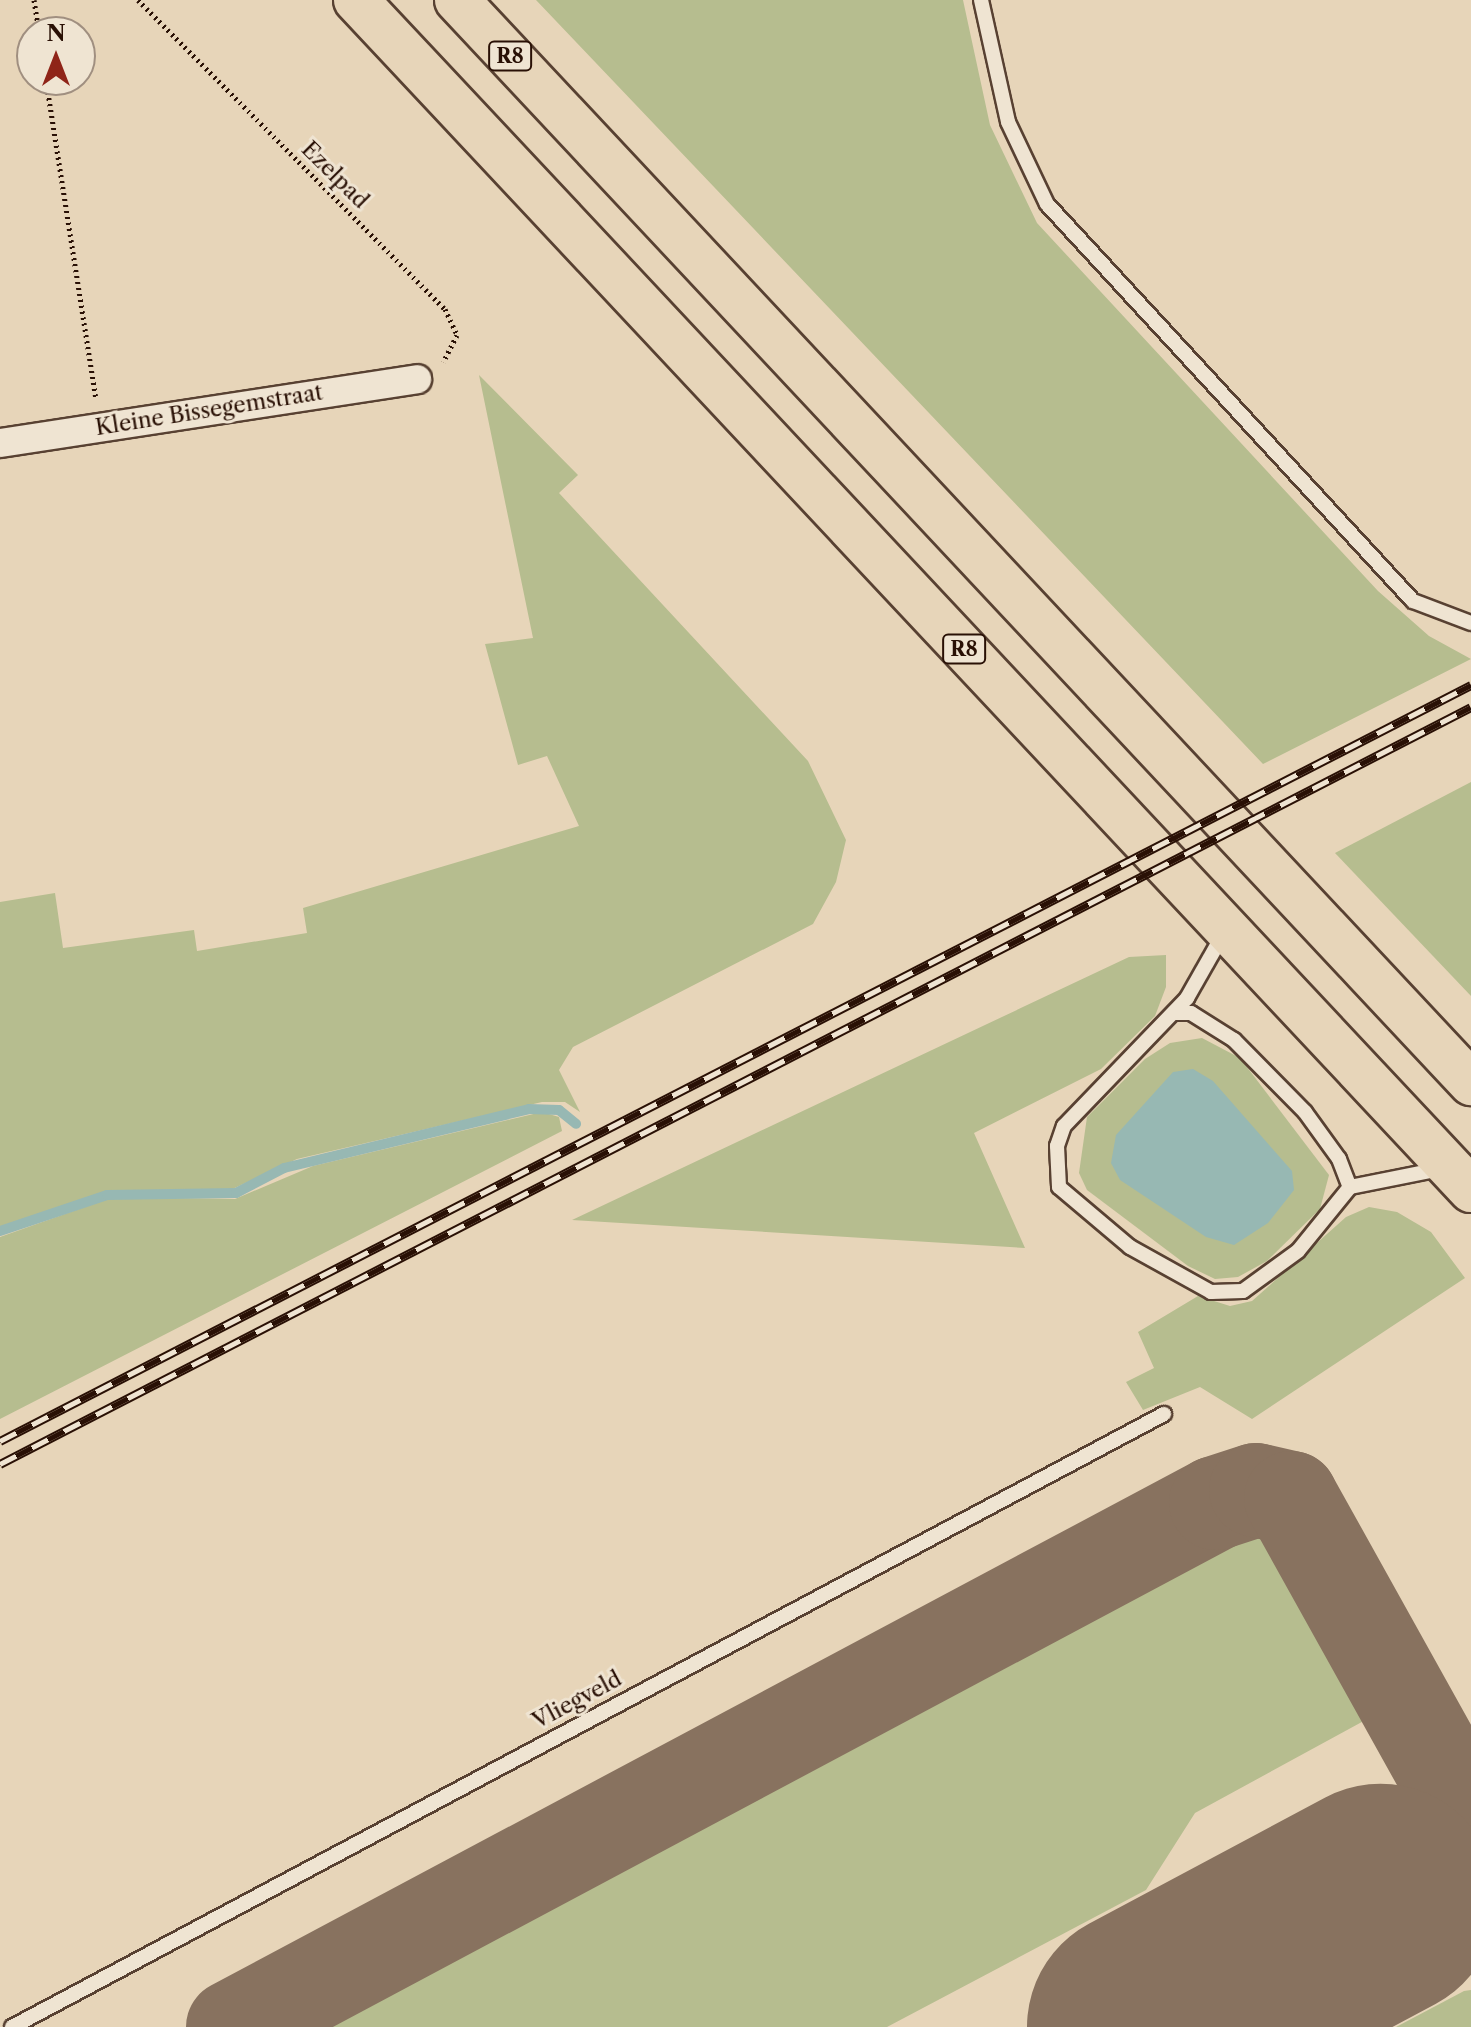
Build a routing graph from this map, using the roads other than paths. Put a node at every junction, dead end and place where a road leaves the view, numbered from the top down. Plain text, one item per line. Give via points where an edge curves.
1 (356, 0) edge
2 (457, 0) edge
3 (479, 0) edge
4 (981, 0) edge
5 (563, 111) junction
6 (417, 379) road end
7 (0, 443) edge
8 (1471, 623) edge
9 (1226, 929) junction
10 (1174, 1013) junction
11 (1471, 1083) edge
12 (1460, 1178) edge
13 (1350, 1187) junction
14 (1164, 1414) dead end
15 (12, 2027) edge

1 - 9 highway, R8
2 - 5 highway, R8
3 - 5 highway
4 - 8 lane via 1008,122 1047,204 1413,601
5 - 11 highway, R8
6 - 7 street, Kleine Bissegemstraat
9 - 10 lane
9 - 12 highway, R8
10 - 13 lane via 1191,1013 1234,1040 1305,1112 1339,1159
10 - 13 lane via 1064,1126 1059,1187 1130,1247 1211,1292 1243,1291 1267,1278 1328,1220
12 - 13 lane
14 - 15 lane, Vliegveld

